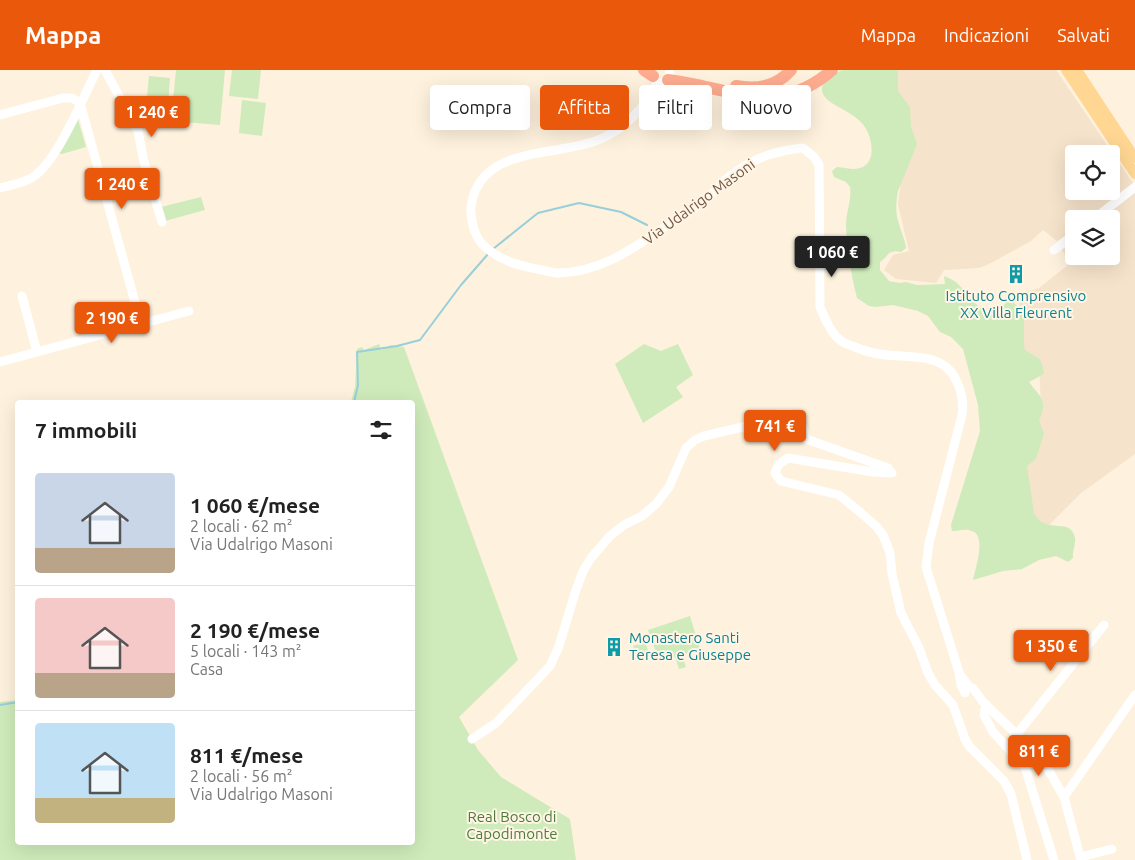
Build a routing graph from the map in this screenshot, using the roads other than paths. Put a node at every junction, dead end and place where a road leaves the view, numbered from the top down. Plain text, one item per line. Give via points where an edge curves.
1 (97, 70) edge
2 (105, 70) edge
3 (791, 70) edge
4 (832, 70) edge
5 (1066, 70) edge
6 (1077, 70) edge
7 (662, 76) edge
8 (80, 103) junction
9 (0, 115) edge
10 (1135, 158) edge
11 (1135, 174) edge
12 (1135, 187) edge
13 (0, 188) edge
14 (1106, 210) edge
15 (162, 222) dead end
16 (1065, 242) edge
17 (1054, 250) dead end
18 (22, 296) dead end
19 (189, 311) dead end
20 (141, 324) junction
21 (37, 352) junction
22 (0, 362) edge
23 (1104, 625) dead end
24 (969, 692) junction
25 (1135, 695) edge
26 (984, 703) junction
27 (954, 704) junction
28 (1017, 734) junction
29 (472, 739) dead end
30 (1064, 797) junction
31 (1112, 849) dead end
32 (1081, 858) edge
33 (1027, 860) edge
34 (1054, 860) edge

1 - 8 street
2 - 15 street via 138,131
3 - 7 highway via 774,83 750,88
4 - 7 highway via 797,91 765,97
5 - 11 main road
6 - 10 main road
7 - 24 street, Via Udalrigo Masoni via 635,114 607,136 583,145 515,158 487,173 474,193 471,209 473,225 482,244 518,265 558,273 584,270 624,255 700,204 730,176 753,161 779,151 803,148 814,157 819,165 820,307 828,325 842,341 878,354 928,359 945,365 955,378 962,397 962,415 929,543 926,567 961,685
8 - 9 street via 72,98 63,98
8 - 13 street via 42,170 28,180
8 - 20 street
12 - 14 street
16 - 17 street
18 - 21 street
19 - 20 street
20 - 21 street
21 - 22 street
23 - 28 street
24 - 26 street
24 - 27 street
25 - 30 street
26 - 28 street
26 - 34 street via 984,715 993,732 1026,767
27 - 29 street via 928,673 901,613 890,553 877,527 839,495 781,481 775,473 779,464 788,458 873,472 892,472 806,439 803,427 790,414 778,414 747,426 704,436 686,448 669,487 656,504 610,536 591,558 575,592 550,666 496,723
27 - 33 street via 969,746 1004,781 1011,794
28 - 30 street via 1038,755
30 - 32 street
31 - 32 street

